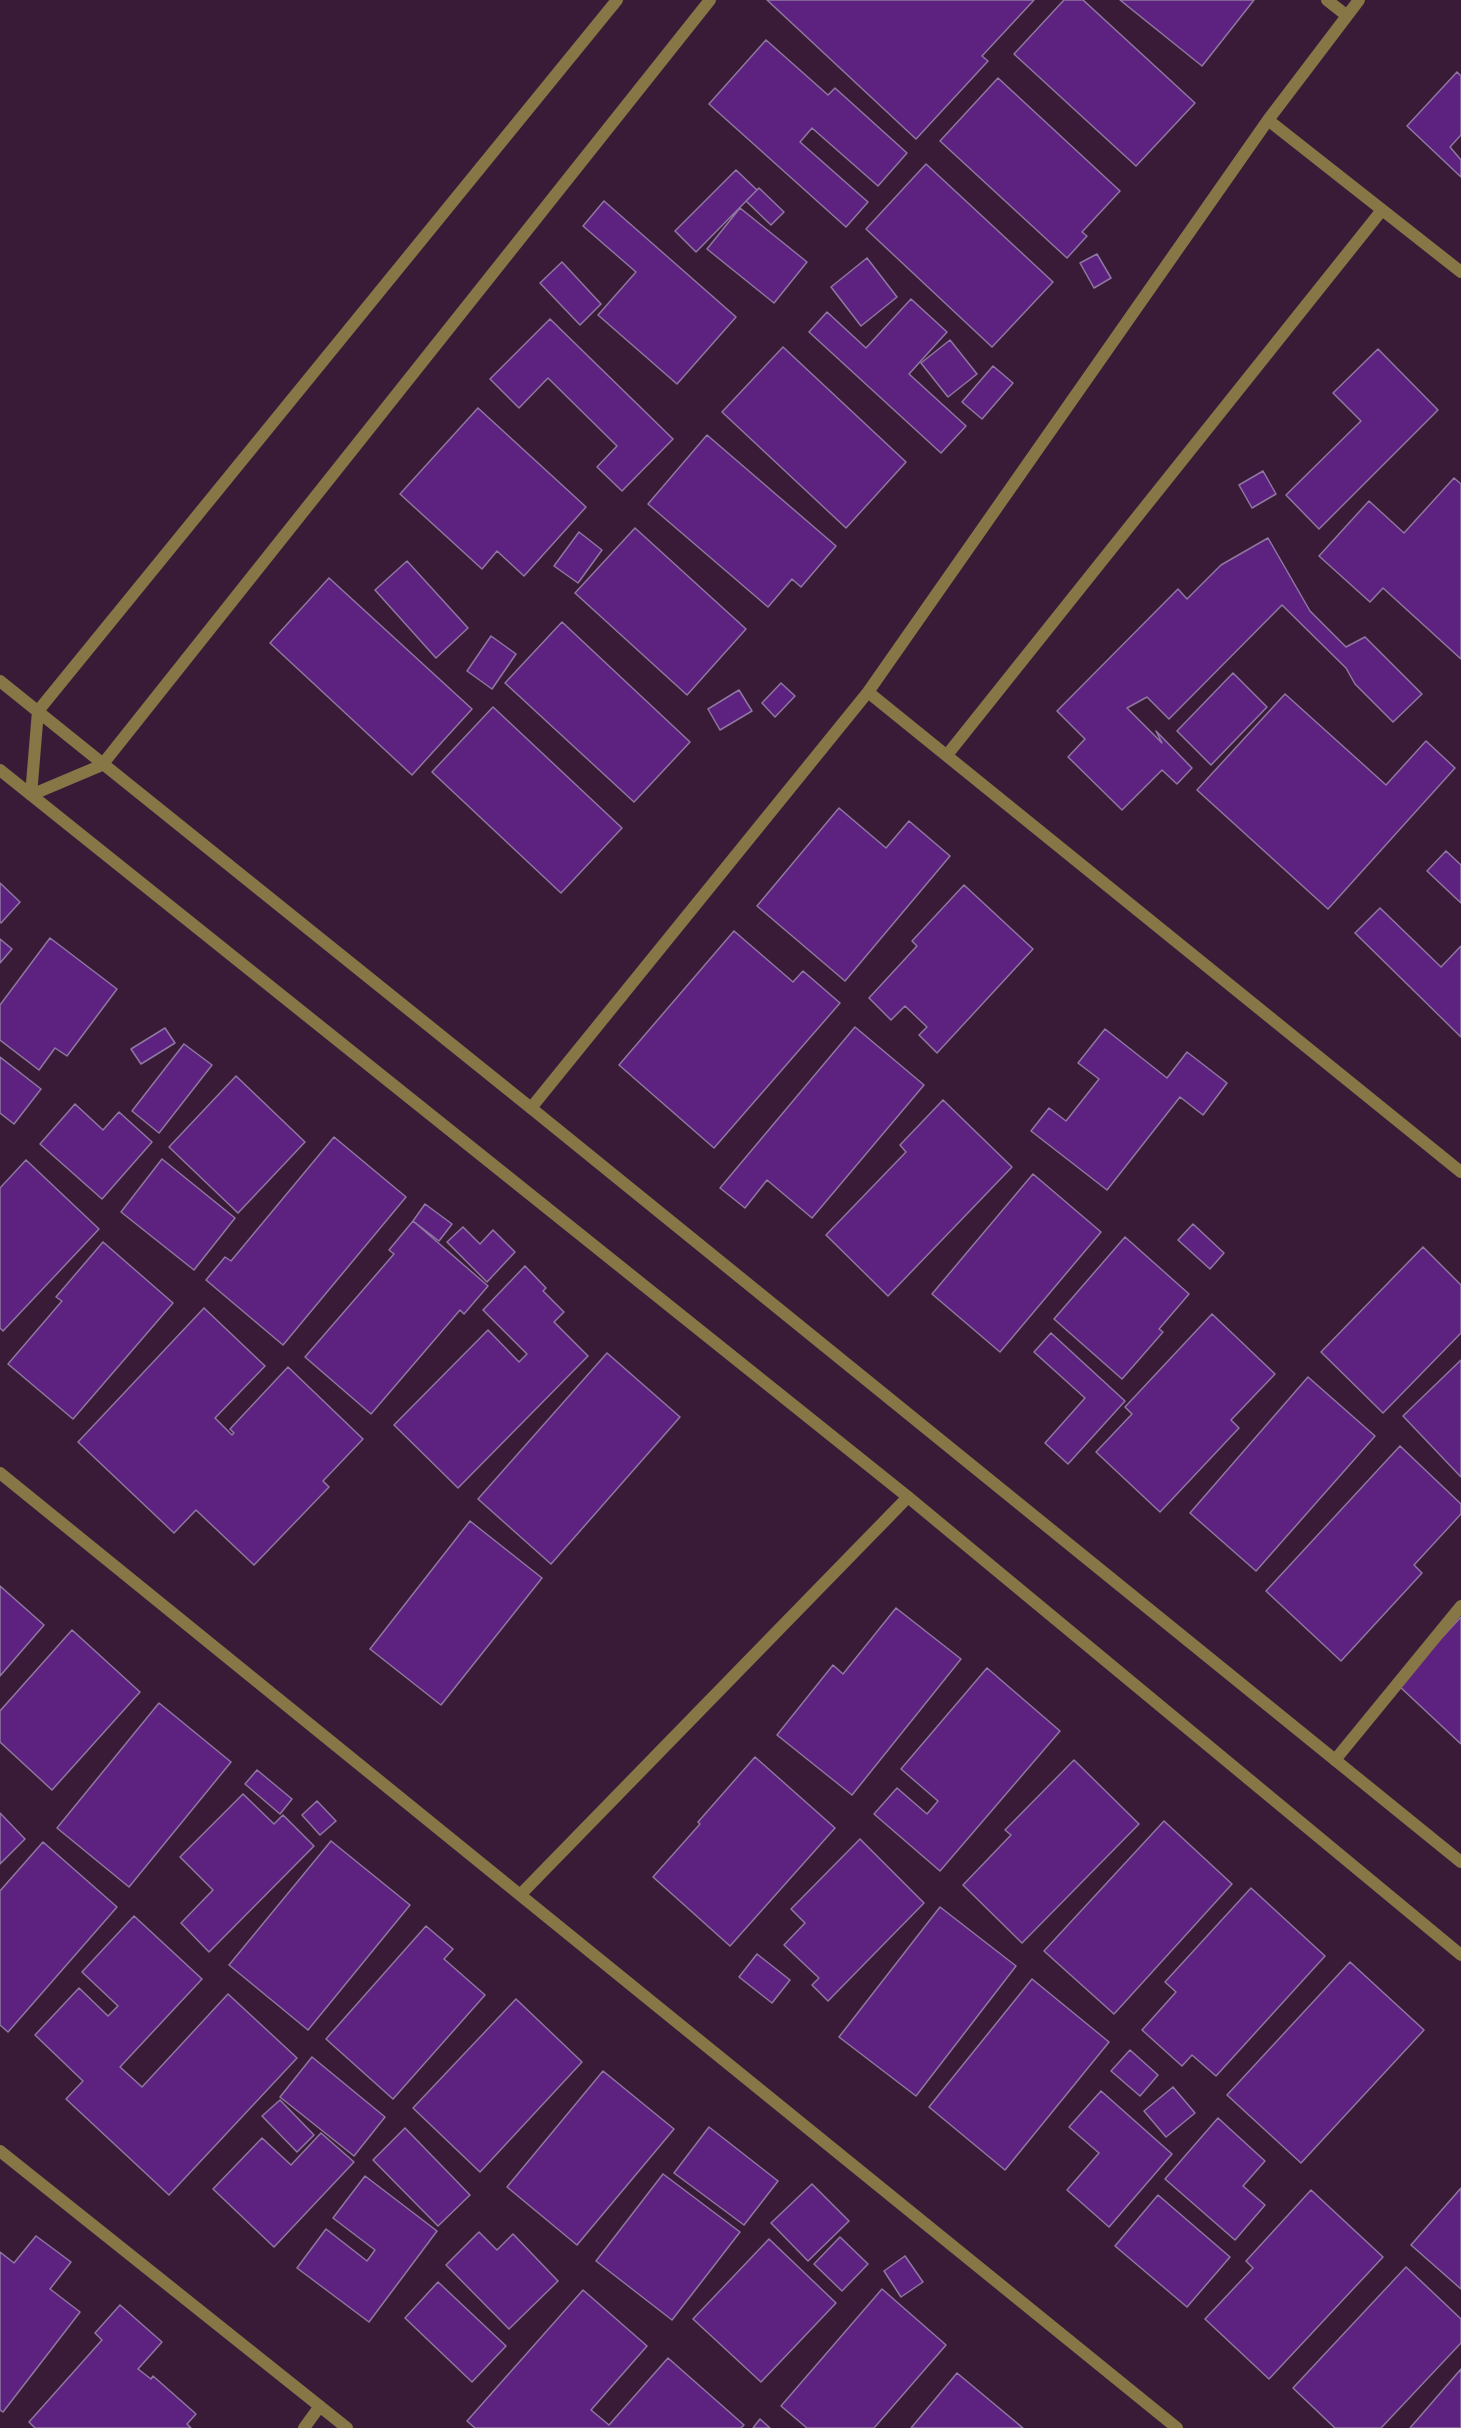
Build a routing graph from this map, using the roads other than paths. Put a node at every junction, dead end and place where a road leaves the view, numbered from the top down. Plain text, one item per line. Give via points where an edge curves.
1 (616, 0) edge
2 (710, 0) edge
3 (1327, 0) edge
4 (1359, 0) edge
5 (1346, 15) junction
6 (1268, 120) junction
7 (1382, 210) junction
8 (1461, 272) edge
9 (0, 681) edge
10 (868, 692) junction
11 (38, 711) junction
12 (947, 755) junction
13 (102, 765) junction
14 (0, 770) edge
15 (31, 795) junction
16 (531, 1108) junction
17 (1461, 1172) edge
18 (0, 1473) edge
19 (908, 1497) junction
20 (1461, 1606) edge
21 (1335, 1760) junction
22 (1461, 1862) edge
23 (520, 1895) junction
24 (1461, 1955) edge
25 (0, 2151) edge
26 (320, 2406) junction
27 (304, 2428) edge
28 (347, 2428) edge
29 (1177, 2428) edge

1 - 11 street
2 - 13 street
3 - 5 street
4 - 5 street
5 - 6 street
6 - 7 street
6 - 10 street
7 - 8 street
7 - 12 street
9 - 11 street
10 - 12 street
10 - 16 street
11 - 13 street
11 - 15 street
12 - 17 street
13 - 15 street
13 - 16 street
14 - 15 street
15 - 19 street
16 - 21 street
18 - 23 street
19 - 23 street
19 - 24 street
20 - 21 street
21 - 22 street
23 - 29 street
25 - 26 street
26 - 27 street
26 - 28 street

